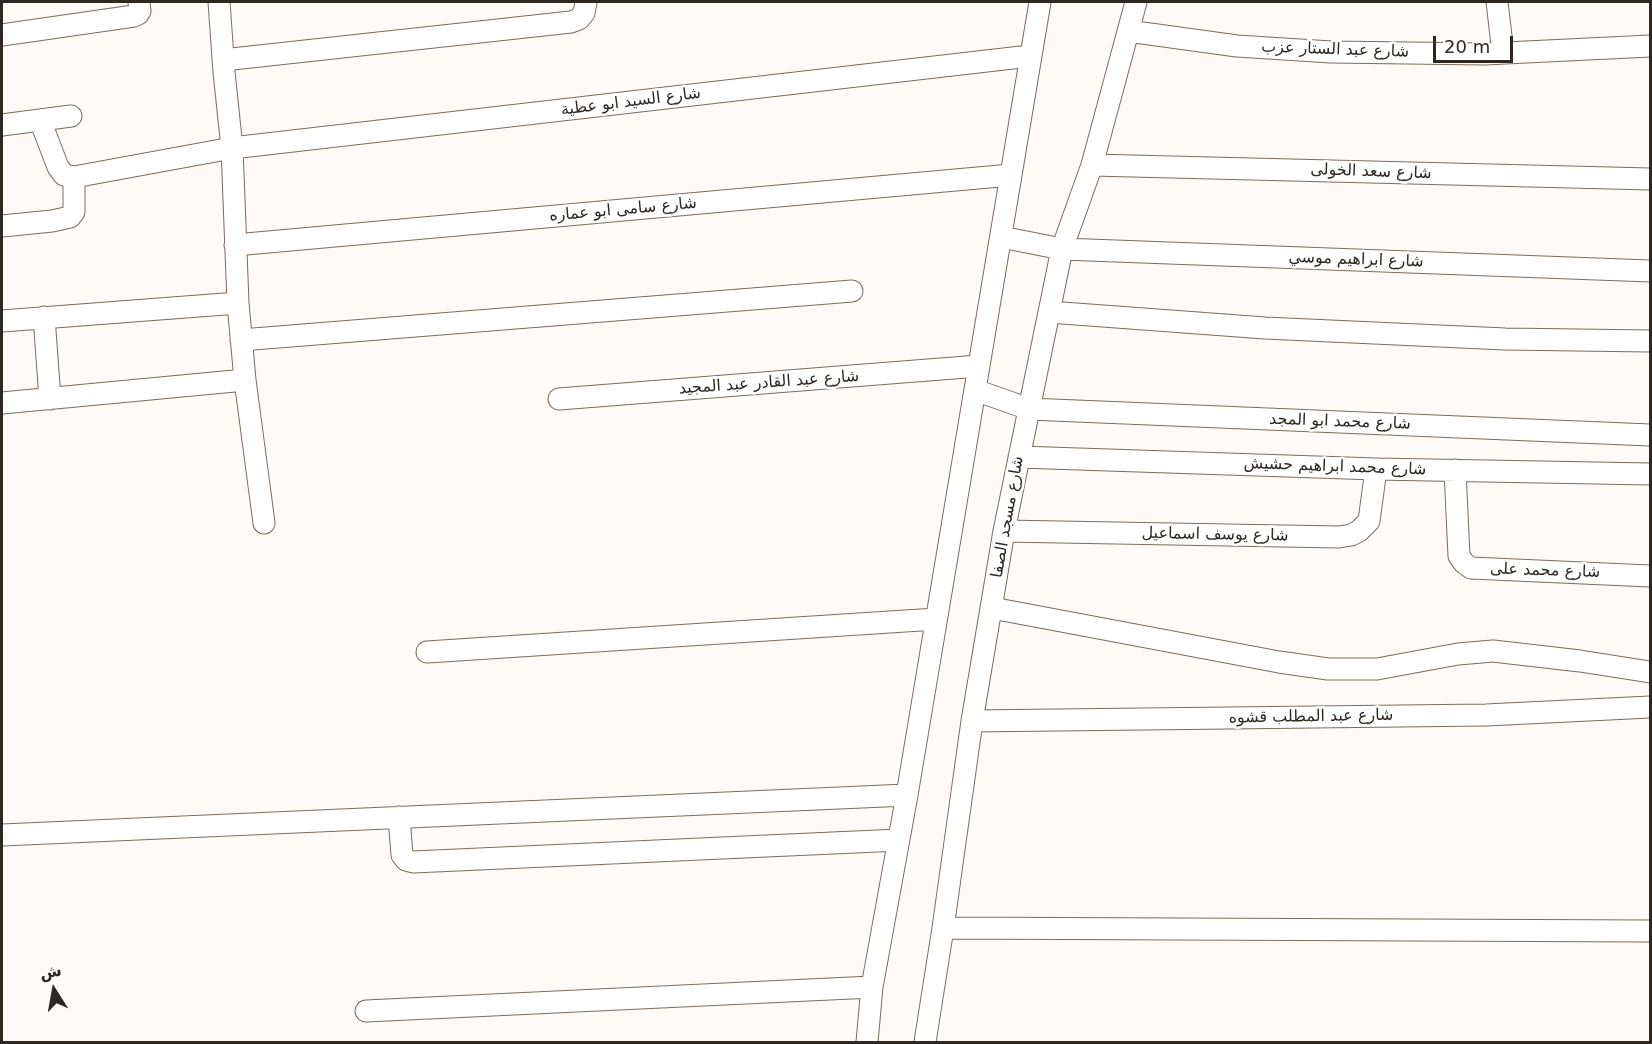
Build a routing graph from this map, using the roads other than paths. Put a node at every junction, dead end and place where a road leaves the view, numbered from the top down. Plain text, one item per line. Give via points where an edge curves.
1 (139, 2) edge
2 (219, 2) edge
3 (586, 2) edge
4 (1040, 2) edge
5 (1136, 2) edge
6 (1497, 2) edge
7 (1128, 31) junction
8 (2, 35) edge
9 (1650, 46) edge
10 (1503, 53) junction
11 (1030, 56) junction
12 (223, 60) junction
13 (71, 116) dead end
14 (40, 120) junction
15 (2, 125) edge
16 (232, 148) junction
17 (1092, 165) junction
18 (1011, 175) junction
19 (74, 177) junction
20 (1650, 179) edge
21 (2, 226) edge
22 (1001, 237) junction
23 (235, 245) junction
24 (1062, 249) junction
25 (1650, 271) edge
26 (852, 291) dead end
27 (238, 303) junction
28 (1049, 312) junction
29 (44, 317) junction
30 (2, 321) edge
31 (242, 340) junction
32 (1650, 341) edge
33 (979, 366) junction
34 (245, 380) junction
35 (975, 390) junction
36 (50, 399) junction
37 (559, 399) dead end
38 (2, 403) edge
39 (1029, 409) junction
40 (1650, 435) edge
41 (1019, 457) junction
42 (1376, 469) junction
43 (1455, 470) junction
44 (1650, 474) edge
45 (264, 523) dead end
46 (1004, 531) junction
47 (1650, 576) edge
48 (992, 608) junction
49 (936, 619) junction
50 (427, 652) dead end
51 (1650, 672) edge
52 (1650, 707) edge
53 (972, 721) junction
54 (907, 795) junction
55 (399, 817) junction
56 (2, 835) edge
57 (899, 840) junction
58 (943, 928) junction
59 (1650, 931) edge
60 (872, 987) junction
61 (366, 1011) dead end
62 (867, 1042) edge
63 (924, 1042) edge

1 - 8 street via 140,11 134,16
2 - 12 street
3 - 12 street via 584,13 571,22
4 - 11 street
5 - 7 street, شارع مسجد الصفا
6 - 10 street
7 - 10 street, شارع عبد الستار عزب via 1237,46 1331,52
7 - 17 street, شارع مسجد الصفا
9 - 10 street, شارع عبد الستار عزب
11 - 16 street, شارع السيد ابو عطية
11 - 18 street
12 - 16 street
13 - 14 street
14 - 15 street
14 - 19 street via 58,167 64,175
16 - 19 street, شارع السيد ابو عطية
16 - 23 street
17 - 20 street, شارع سعد الخولى
17 - 24 street, شارع مسجد الصفا
18 - 22 street
18 - 23 street, شارع سامى ابو عماره
19 - 21 street via 74,212 70,217
22 - 24 street, شارع ابراهيم موسي
22 - 33 street
23 - 27 street
24 - 25 street, شارع ابراهيم موسي
24 - 28 street, شارع مسجد الصفا
26 - 31 street
27 - 29 street
27 - 31 street
28 - 32 street via 1276,328 1504,339
28 - 39 street, شارع مسجد الصفا
29 - 30 street
29 - 36 street
31 - 34 street
33 - 35 street
33 - 37 street, شارع عبد القادر عبد المجيد
34 - 36 street
34 - 45 street
35 - 39 street, شارع محمد ابو المجد
35 - 49 street
36 - 38 street
39 - 40 street, شارع محمد ابو المجد
39 - 41 street, شارع مسجد الصفا
41 - 42 street, شارع محمد ابراهيم حشيش
41 - 46 street, شارع مسجد الصفا
42 - 43 street, شارع محمد ابراهيم حشيش
42 - 46 street, شارع يوسف اسماعيل via 1369,521 1359,531 1339,537
43 - 44 street, شارع محمد ابراهيم حشيش
43 - 47 street, شارع محمد على via 1458,556 1464,564 1472,568
46 - 48 street, شارع مسجد الصفا
48 - 51 street via 1328,669 1377,669 1493,651
48 - 53 street, شارع مسجد الصفا
49 - 50 street
49 - 54 street
52 - 53 street, شارع عبد المطلب قشوه via 1486,715
53 - 58 street, شارع مسجد الصفا
54 - 55 street
54 - 57 street
55 - 56 street
55 - 57 street via 402,855 413,862
57 - 60 street
58 - 59 street
58 - 63 street, شارع مسجد الصفا
60 - 61 street
60 - 62 street

